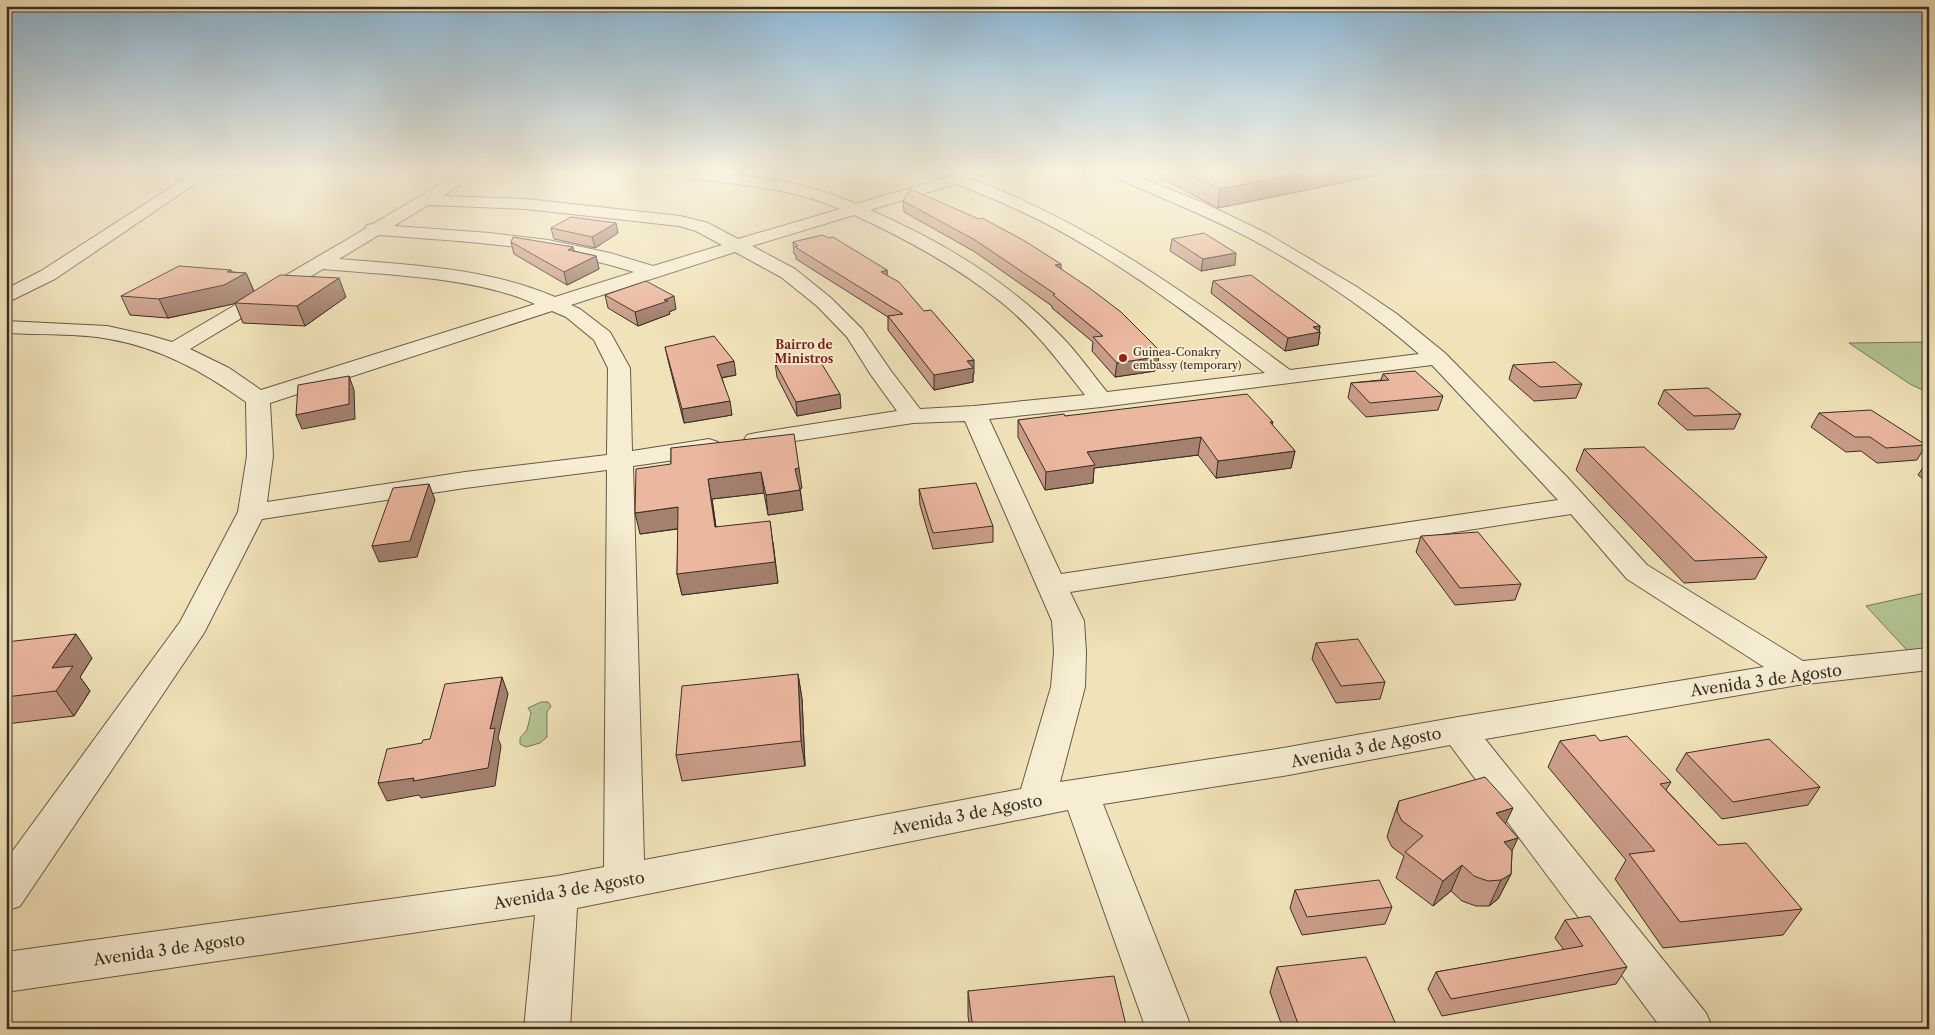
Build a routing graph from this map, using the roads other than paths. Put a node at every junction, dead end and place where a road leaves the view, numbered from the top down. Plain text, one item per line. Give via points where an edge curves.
1 (130, 221) edge
2 (388, 221) edge
3 (681, 221) edge
4 (818, 221) edge
5 (881, 221) edge
6 (1055, 221) edge
7 (1228, 221) edge
8 (373, 230) junction
9 (736, 246) junction
10 (318, 264) junction
11 (652, 272) junction
12 (6, 296) edge
13 (555, 303) junction
14 (6, 327) edge
15 (174, 350) junction
16 (1437, 358) junction
17 (1284, 376) junction
18 (258, 399) junction
19 (1101, 400) junction
20 (974, 413) junction
21 (913, 416) junction
22 (619, 461) junction
23 (1578, 505) junction
24 (252, 512) junction
25 (1051, 584) junction
26 (1929, 659) edge
27 (1798, 673) junction
28 (1458, 730) junction
29 (1080, 792) junction
30 (1036, 801) junction
31 (624, 881) junction
32 (6, 893) edge
33 (557, 894) junction
34 (6, 972) edge
35 (547, 1029) edge
36 (1169, 1029) edge
37 (1690, 1029) edge

1 - 12 street via 48,275
2 - 8 street
3 - 9 street via 702,227
4 - 9 street
5 - 19 street via 956,262 1009,298 1054,341
6 - 17 street via 1106,248 1155,280
7 - 16 street via 1260,237 1366,302
8 - 10 street
8 - 11 street via 554,247 604,257
9 - 11 street
9 - 21 street via 788,273 824,302 855,333
10 - 13 street via 480,281 517,289
10 - 15 street
11 - 13 street
13 - 18 street
13 - 22 street via 586,323 616,355 619,368
14 - 15 street via 107,332
15 - 18 street via 221,373
16 - 17 street
16 - 23 street
17 - 19 street
18 - 24 street via 260,456
19 - 20 street
20 - 21 street
20 - 25 street
21 - 22 street
22 - 24 street
22 - 31 street
23 - 25 street
23 - 27 street via 1637,572
24 - 32 street via 192,626
25 - 30 street via 1068,621 1068,687
26 - 27 street, Avenida 3 de Agosto
27 - 28 street, Avenida 3 de Agosto
28 - 29 street, Avenida 3 de Agosto via 1283,762
28 - 37 street
29 - 30 street, Avenida 3 de Agosto
29 - 36 street
30 - 31 street, Avenida 3 de Agosto
31 - 33 street, Avenida 3 de Agosto
33 - 34 street, Avenida 3 de Agosto
33 - 35 street

